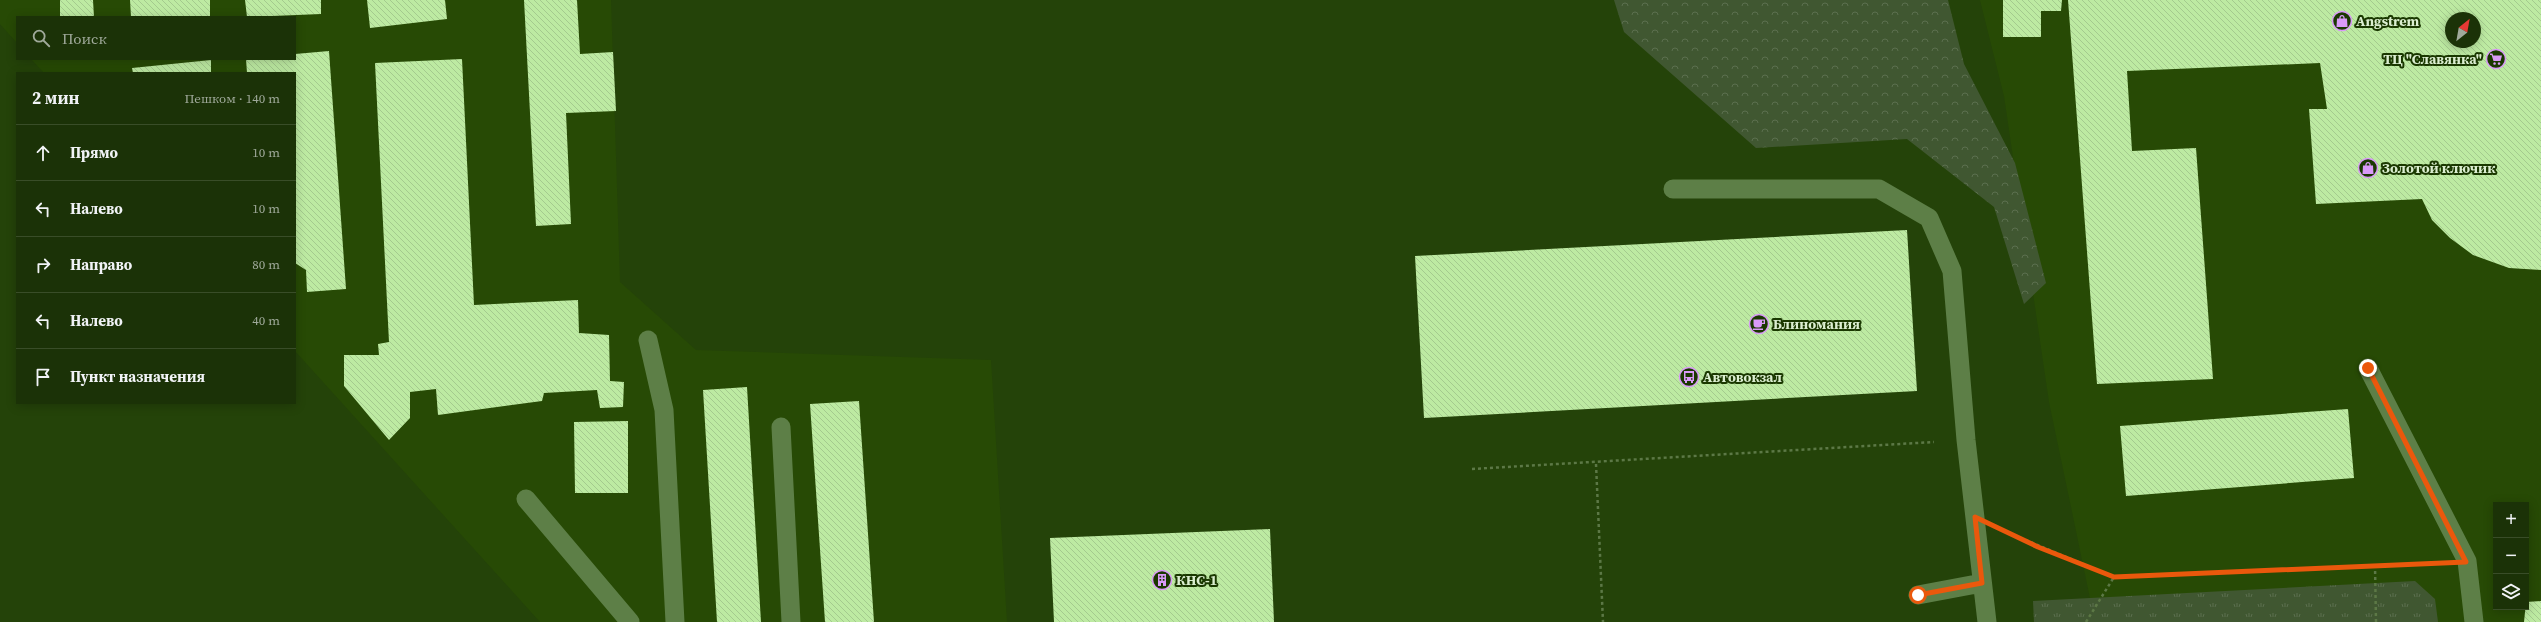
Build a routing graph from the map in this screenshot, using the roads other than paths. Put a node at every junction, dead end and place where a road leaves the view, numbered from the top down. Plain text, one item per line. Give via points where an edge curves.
1 (1673, 189) dead end
2 (648, 340) dead end
3 (2368, 368) dead end
4 (781, 426) dead end
5 (526, 499) dead end
6 (1982, 583) junction
7 (1918, 595) dead end
8 (630, 622) edge
9 (675, 622) edge
10 (791, 622) edge
11 (1987, 622) edge
12 (2474, 622) edge

1 - 6 lane via 1879,189 1930,218 1952,272 1966,440
2 - 9 lane via 664,410
3 - 12 lane via 2466,562
4 - 10 lane
5 - 8 lane
6 - 7 lane
6 - 11 lane

